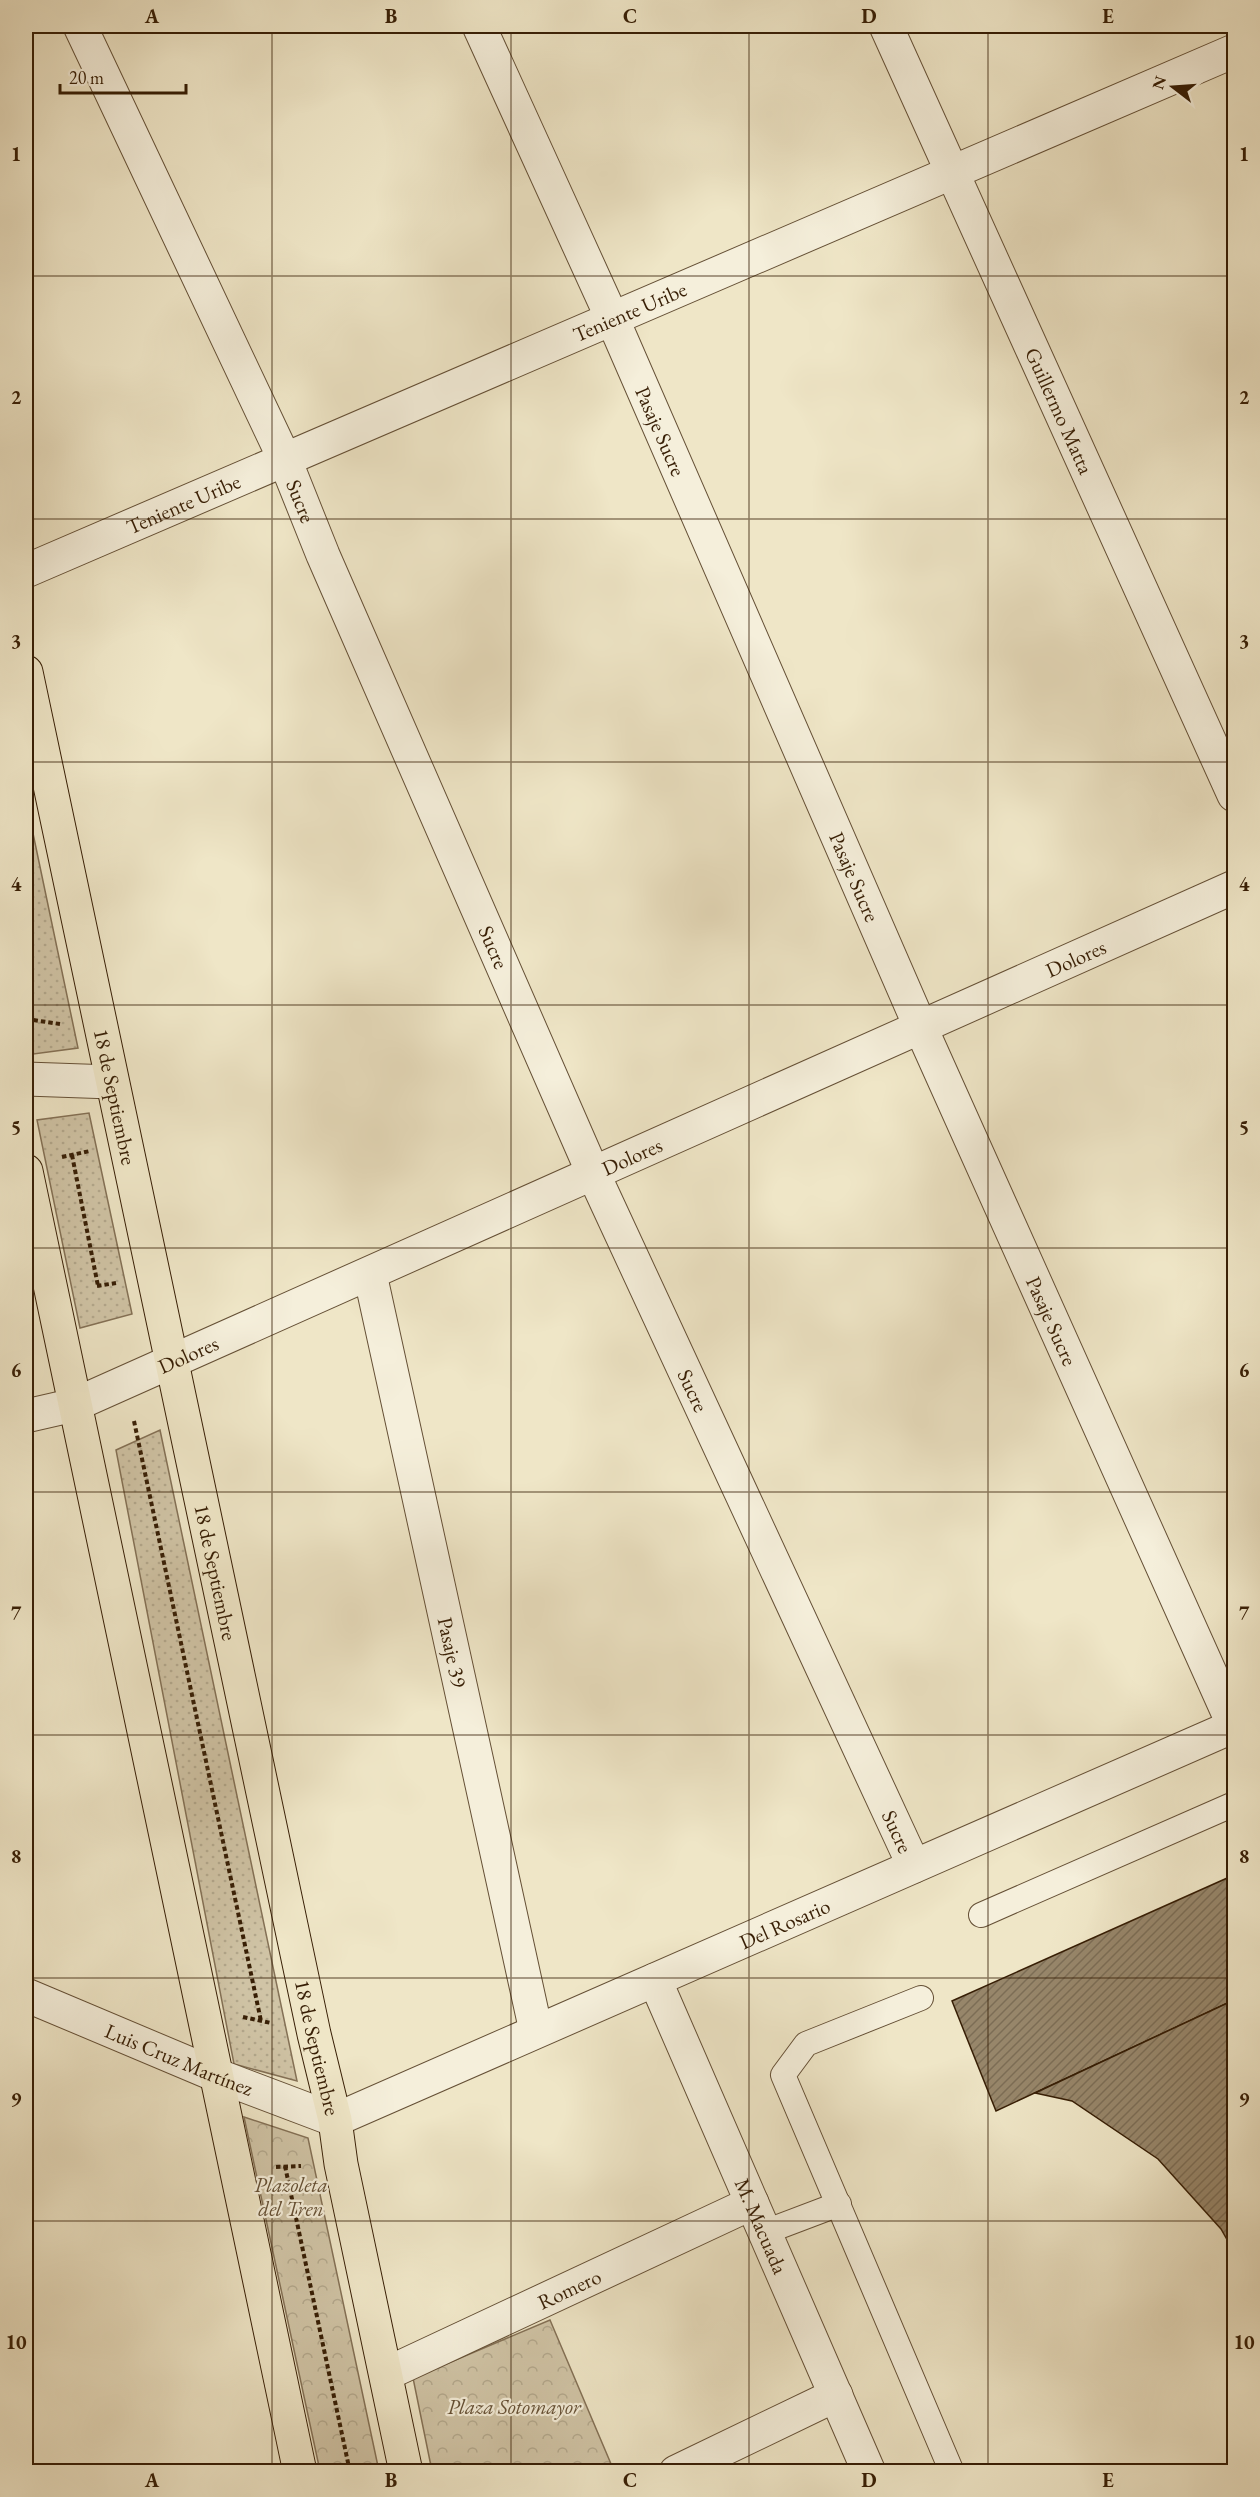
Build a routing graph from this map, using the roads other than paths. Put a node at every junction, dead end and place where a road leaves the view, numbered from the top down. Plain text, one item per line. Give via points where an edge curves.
1 (80, 26) edge
2 (479, 26) edge
3 (885, 26) edge
4 (1234, 51) edge
5 (952, 173) junction
6 (612, 318) junction
7 (285, 460) junction
8 (26, 571) edge
9 (26, 672) edge
10 (1234, 795) edge
11 (1234, 887) edge
12 (920, 1026) junction
13 (26, 1078) edge
14 (112, 1082) junction
15 (26, 1171) edge
16 (593, 1173) junction
17 (370, 1274) junction
18 (171, 1360) junction
19 (74, 1405) junction
20 (26, 1416) edge
21 (1234, 1726) edge
22 (1234, 1804) edge
23 (914, 1866) junction
24 (981, 1915) dead end
25 (655, 1980) junction
26 (26, 1995) edge
27 (921, 1998) dead end
28 (536, 2031) junction
29 (216, 2075) junction
30 (334, 2120) junction
31 (752, 2203) junction
32 (839, 2204) junction
33 (765, 2232) junction
34 (386, 2374) junction
35 (836, 2395) junction
36 (300, 2472) edge
37 (406, 2472) edge
38 (676, 2472) edge
39 (869, 2472) edge
40 (952, 2472) edge

1 - 7 street, Sucre
2 - 6 street, Pasaje Sucre
3 - 5 street, Guillermo Matta
4 - 5 street, Teniente Uribe
5 - 6 street, Teniente Uribe
5 - 10 street, Guillermo Matta
6 - 7 street, Teniente Uribe
6 - 12 street, Pasaje Sucre
7 - 8 street, Teniente Uribe
7 - 16 street, Sucre
9 - 14 main road, 18 de Septiembre
11 - 12 street, Dolores
12 - 16 street, Dolores
12 - 21 street, Pasaje Sucre
13 - 14 street
14 - 18 main road, 18 de Septiembre
15 - 19 main road
16 - 17 street, Dolores
16 - 23 street, Sucre
17 - 18 street, Dolores
17 - 28 street, Pasaje 39
18 - 19 street, Dolores
18 - 30 main road, 18 de Septiembre
19 - 20 street, Dolores
19 - 29 main road
21 - 23 street, Del Rosario
22 - 24 lane
23 - 25 street, Del Rosario
25 - 28 street, Del Rosario
25 - 31 street, M. Macuada
26 - 29 street, Luis Cruz Martínez
27 - 32 lane via 806,2044 783,2074
28 - 30 street, Del Rosario
29 - 30 street, Luis Cruz Martínez
29 - 36 main road
30 - 34 main road, 18 de Septiembre
31 - 33 street, M. Macuada
31 - 34 street, Romero
32 - 33 lane
32 - 40 lane
33 - 35 street, M. Macuada
34 - 37 main road, 18 de Septiembre
35 - 38 street
35 - 39 street, M. Macuada

